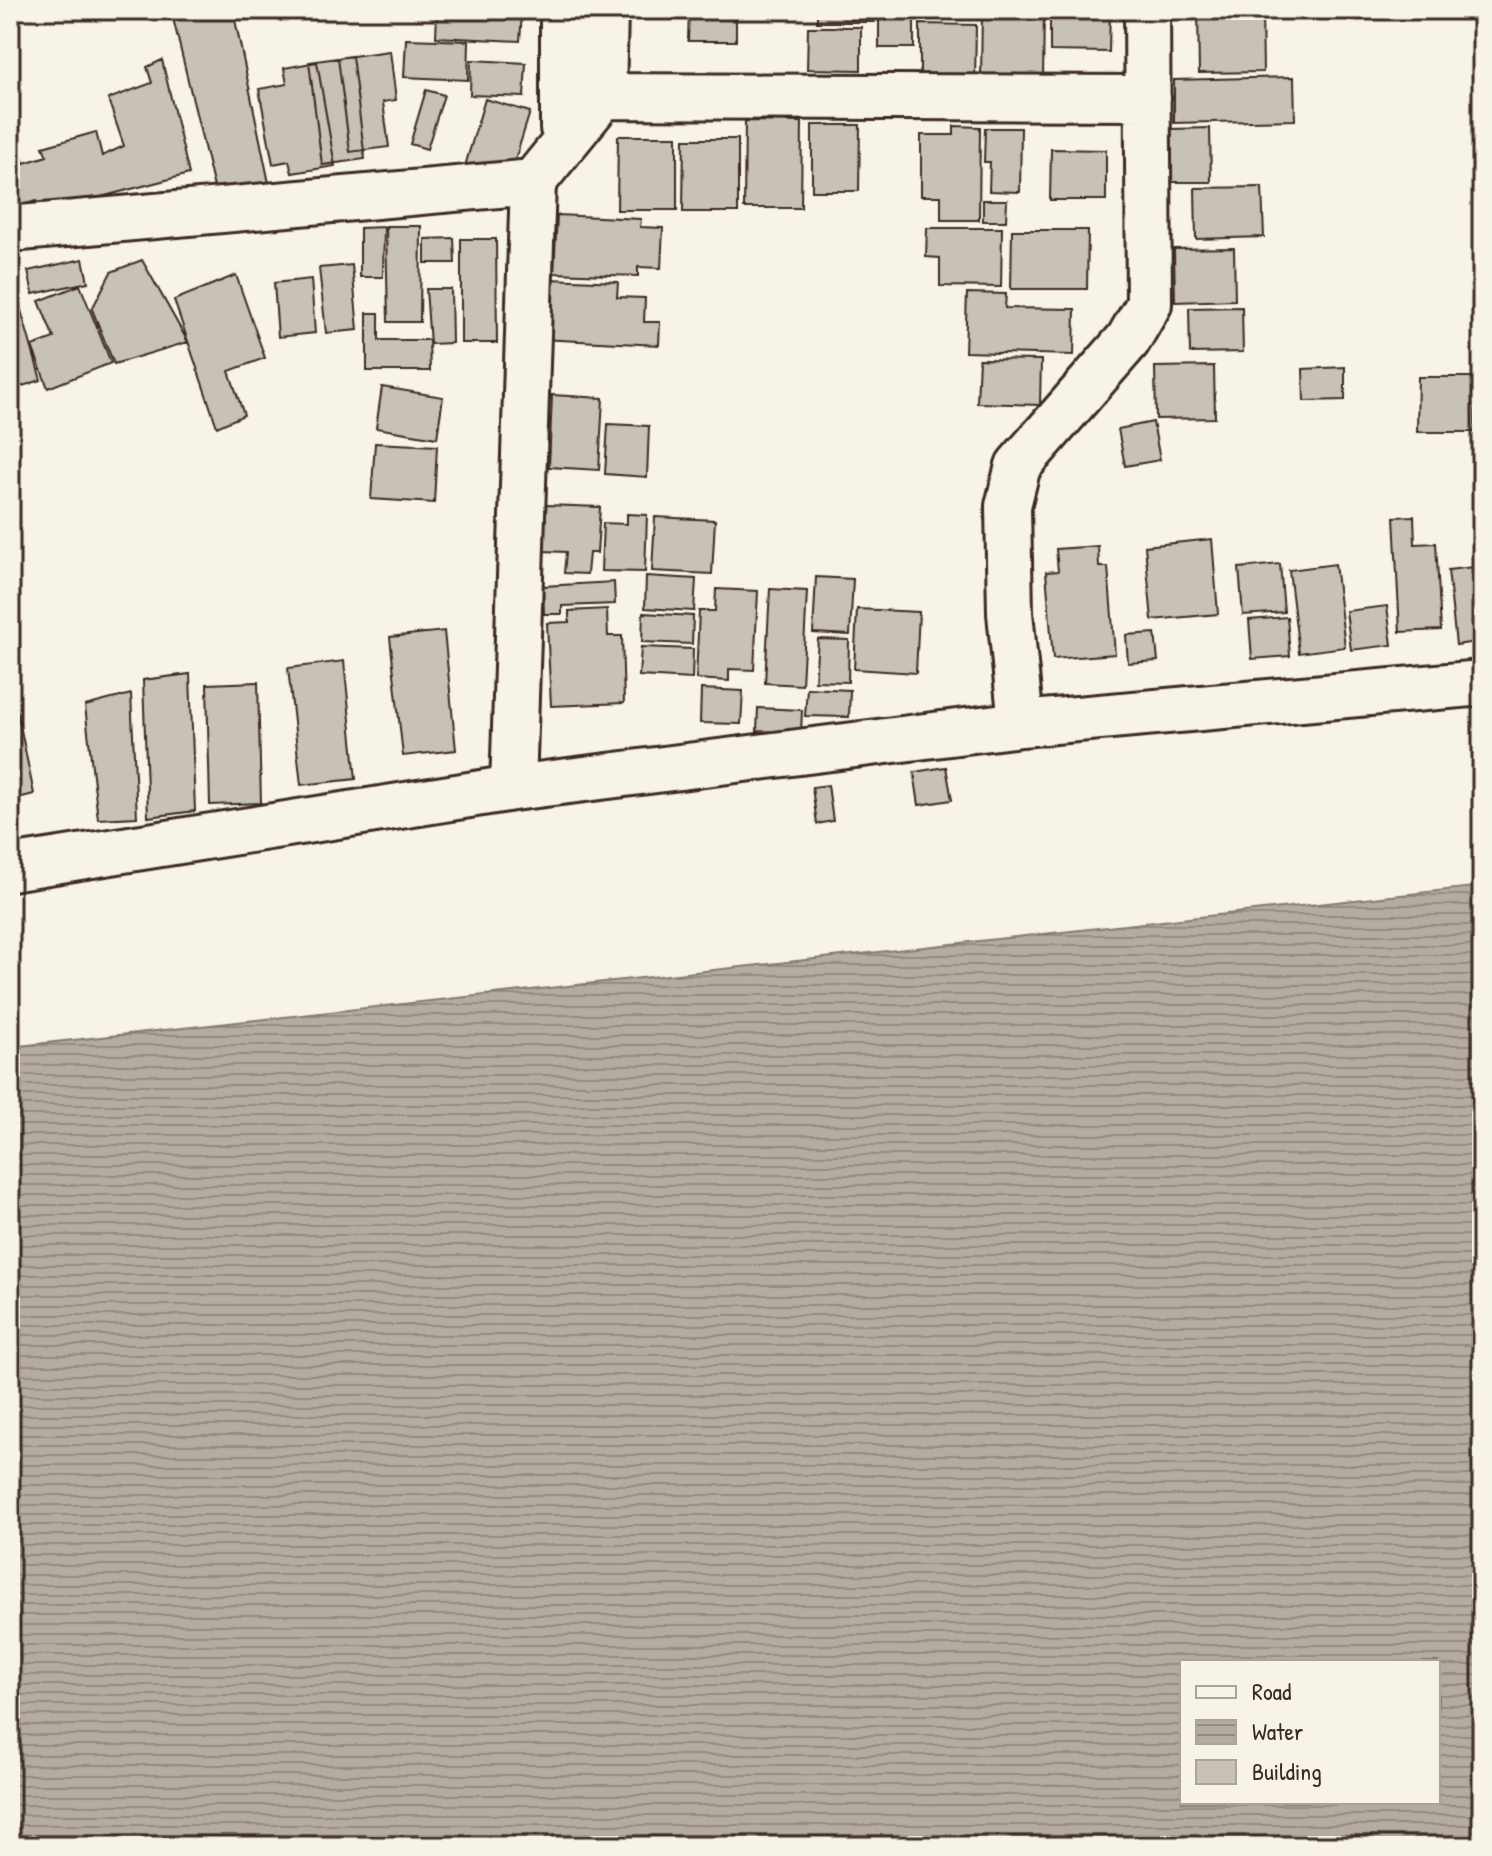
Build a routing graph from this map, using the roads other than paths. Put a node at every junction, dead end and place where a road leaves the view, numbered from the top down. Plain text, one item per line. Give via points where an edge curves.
1 (563, 10) edge
2 (605, 10) edge
3 (1147, 10) edge
4 (583, 96) junction
5 (1148, 98) junction
6 (533, 182) junction
7 (10, 229) edge
8 (1482, 683) edge
9 (1021, 724) junction
10 (513, 788) junction
11 (10, 868) edge

1 - 4 street
2 - 4 street
3 - 5 street
4 - 5 street
4 - 6 street via 563,142
5 - 9 street via 1149,304 1128,340 1018,466 1008,506 1010,613
6 - 7 street
6 - 10 street
8 - 9 street
9 - 10 street
10 - 11 street

